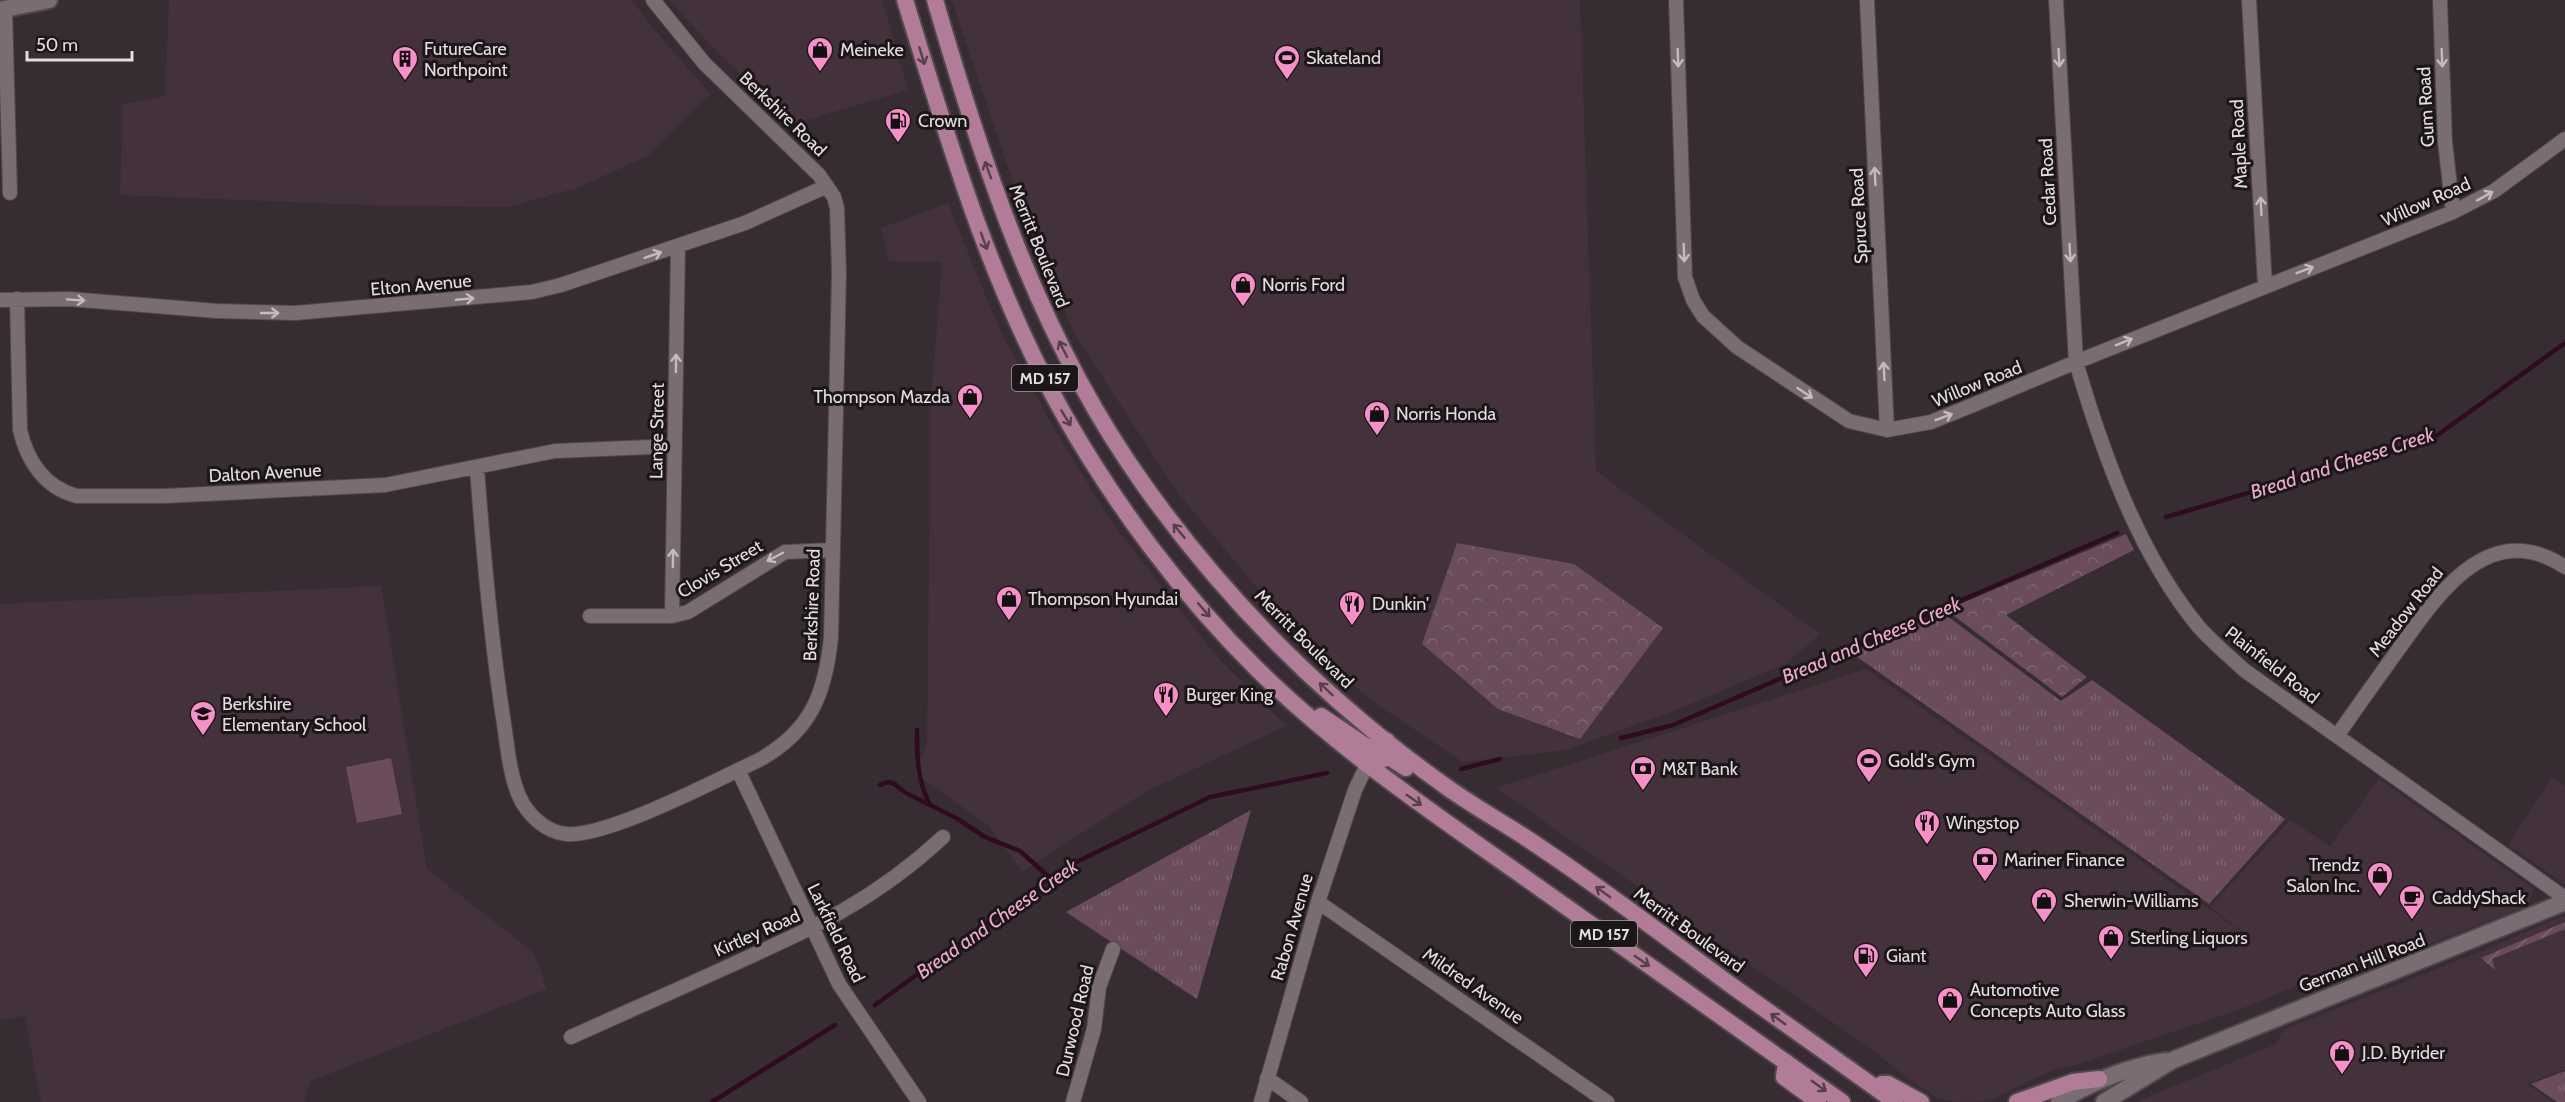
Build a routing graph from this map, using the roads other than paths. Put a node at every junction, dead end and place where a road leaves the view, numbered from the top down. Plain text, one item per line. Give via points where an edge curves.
1 (49, 0) edge
2 (653, 0) edge
3 (904, 0) edge
4 (935, 0) edge
5 (1676, 0) edge
6 (1867, 0) edge
7 (2056, 0) edge
8 (2249, 0) edge
9 (2440, 0) edge
10 (3, 10) edge
11 (2565, 139) edge
12 (827, 186) junction
13 (10, 193) dead end
14 (2453, 212) junction
15 (678, 246) junction
16 (2265, 286) junction
17 (17, 299) junction
18 (0, 300) edge
19 (2076, 362) junction
20 (1887, 430) junction
21 (675, 447) junction
22 (477, 468) junction
23 (832, 550) junction
24 (2565, 567) edge
25 (590, 616) dead end
26 (672, 616) junction
27 (1287, 698) junction
28 (2337, 736) junction
29 (1387, 741) junction
30 (1367, 765) junction
31 (738, 770) junction
32 (1449, 789) junction
33 (943, 837) dead end
34 (2565, 900) edge
35 (1318, 902) junction
36 (812, 928) junction
37 (1113, 949) dead end
38 (571, 1037) dead end
39 (2173, 1060) junction
40 (1786, 1062) junction
41 (1267, 1078) junction
42 (2099, 1079) junction
43 (1870, 1083) junction
44 (919, 1102) edge
45 (1073, 1102) edge
46 (1261, 1102) edge
47 (1301, 1102) edge
48 (1607, 1102) edge
49 (1818, 1102) edge
50 (1842, 1102) edge
51 (1895, 1102) edge
52 (1921, 1102) edge
53 (2017, 1102) edge
54 (2059, 1102) edge
55 (2104, 1102) edge

1 - 10 street
2 - 12 street, Berkshire Road via 704,63
3 -> 27 main road, MD 157 via 994,267 1060,408 1151,546 1219,627
29 -> 4 main road, Merritt Boulevard / MD 157 via 1339,702 1259,625 1174,525 1120,449 1044,312 1017,249 977,141
5 -> 20 street, Willow Road via 1685,277 1693,300 1703,316 1737,347 1830,410 1849,421
20 -> 6 street, Spruce Road
7 -> 19 street, Cedar Road
16 -> 8 street, Maple Road
9 -> 14 street, Gum Road via 2445,142
10 - 13 street
14 -> 11 street, Willow Road via 2494,191
12 - 15 street, Elton Avenue via 745,223
12 - 23 street, Berkshire Road via 840,223
16 -> 14 street, Willow Road
17 -> 15 street, Elton Avenue via 69,299 254,313 336,311 532,292
21 -> 15 street, Lange Street
19 -> 16 street, Willow Road
17 - 18 street, Elton Avenue
17 - 22 street, Dalton Avenue via 23,442 47,481 63,492 94,497 164,496 349,487 410,482
20 -> 19 street, Willow Road via 1930,422
19 - 28 street, Plainfield Road via 2091,414 2134,519 2174,593 2212,642
21 - 22 street, Dalton Avenue via 555,451
26 -> 21 street, Lange Street
22 - 31 street, Berkshire Road via 494,655 512,774 527,811 554,832 591,833
23 -> 26 street, Clovis Street via 785,552 699,607
23 - 31 street, Berkshire Road via 831,638 822,693 794,733 772,752
24 - 28 street, Meadow Road via 2534,554 2503,553 2458,574 2428,608
25 - 26 street, Clovis Street
27 - 29 main road via 1316,712 1367,747 1377,748
27 - 30 main road, MD 157
28 - 34 street, Plainfield Road
29 - 32 main road, Merritt Boulevard / MD 157
30 - 32 main road via 1389,757 1435,789
30 - 35 street, Rabon Avenue
30 -> 40 main road, MD 157
31 - 36 street, Larkfield Road
43 -> 32 main road, Merritt Boulevard / MD 157 via 1543,849
33 - 36 street, Kirtley Road via 890,883
34 - 39 street, German Hill Road
35 - 41 street, Rabon Avenue
35 - 48 street, Mildred Avenue
36 - 38 street, Kirtley Road
36 - 44 street, Larkfield Road via 849,1000
37 - 45 street, Durwood Road via 1099,987 1095,1029
39 - 42 street, German Hill Road via 2145,1064
39 - 55 street, German Hill Road
40 - 49 main road via 1784,1077
40 -> 50 main road, MD 157
41 - 46 street, Rabon Avenue
41 - 47 street
42 - 53 main road via 2073,1082
42 - 54 street, German Hill Road
43 - 51 main road, Merritt Boulevard / MD 157
43 - 52 main road via 1888,1084

